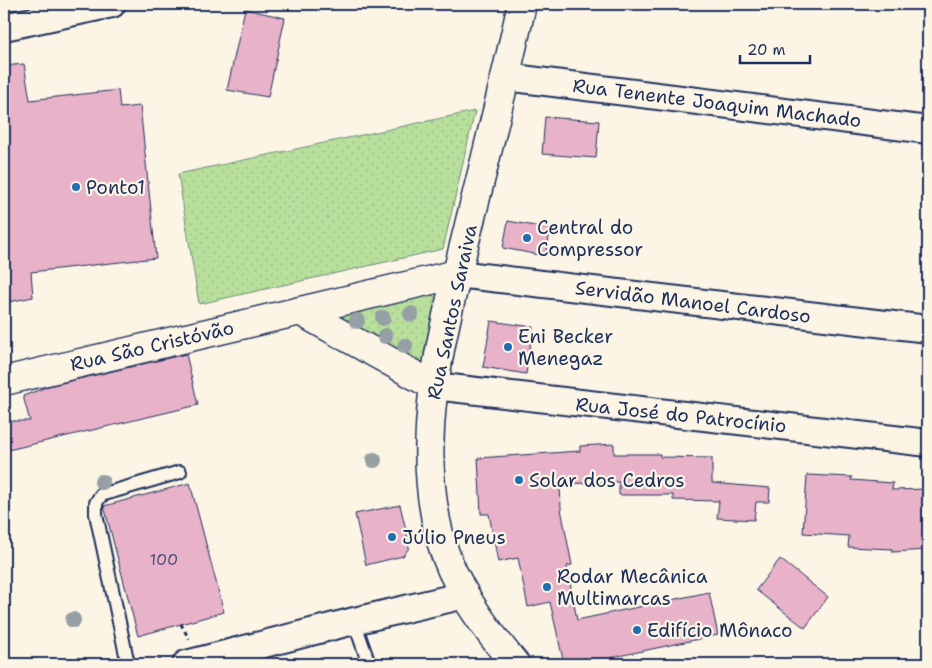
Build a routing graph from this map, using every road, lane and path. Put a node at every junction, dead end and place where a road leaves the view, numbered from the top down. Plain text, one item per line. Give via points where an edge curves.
1 (112, 4) edge
2 (522, 4) edge
3 (4, 27) edge
4 (506, 77) junction
5 (928, 130) edge
6 (457, 274) junction
7 (300, 311) junction
8 (928, 329) edge
9 (4, 381) edge
10 (434, 386) junction
11 (928, 443) edge
12 (180, 472) dead end
13 (465, 595) junction
14 (354, 620) junction
15 (224, 659) edge
16 (128, 664) edge
17 (186, 664) edge
18 (369, 664) edge
19 (515, 664) edge

1 - 3 street
2 - 4 main road, Rua Santos Saraiva
4 - 5 street, Rua Tenente Joaquim Machado
4 - 6 main road, Rua Santos Saraiva
6 - 7 main road, Rua São Cristóvão
6 - 8 street, Servidão Manoel Cardoso
6 - 10 main road, Rua Santos Saraiva
7 - 9 main road, Rua São Cristóvão
7 - 10 main road
10 - 11 street, Rua José do Patrocínio
10 - 13 main road, Rua Santos Saraiva via 429,466 433,508 441,540
12 - 16 lane via 101,495 96,503
13 - 14 street
13 - 19 main road, Rua Santos Saraiva via 489,634
14 - 15 street
14 - 18 lane
15 - 17 street

